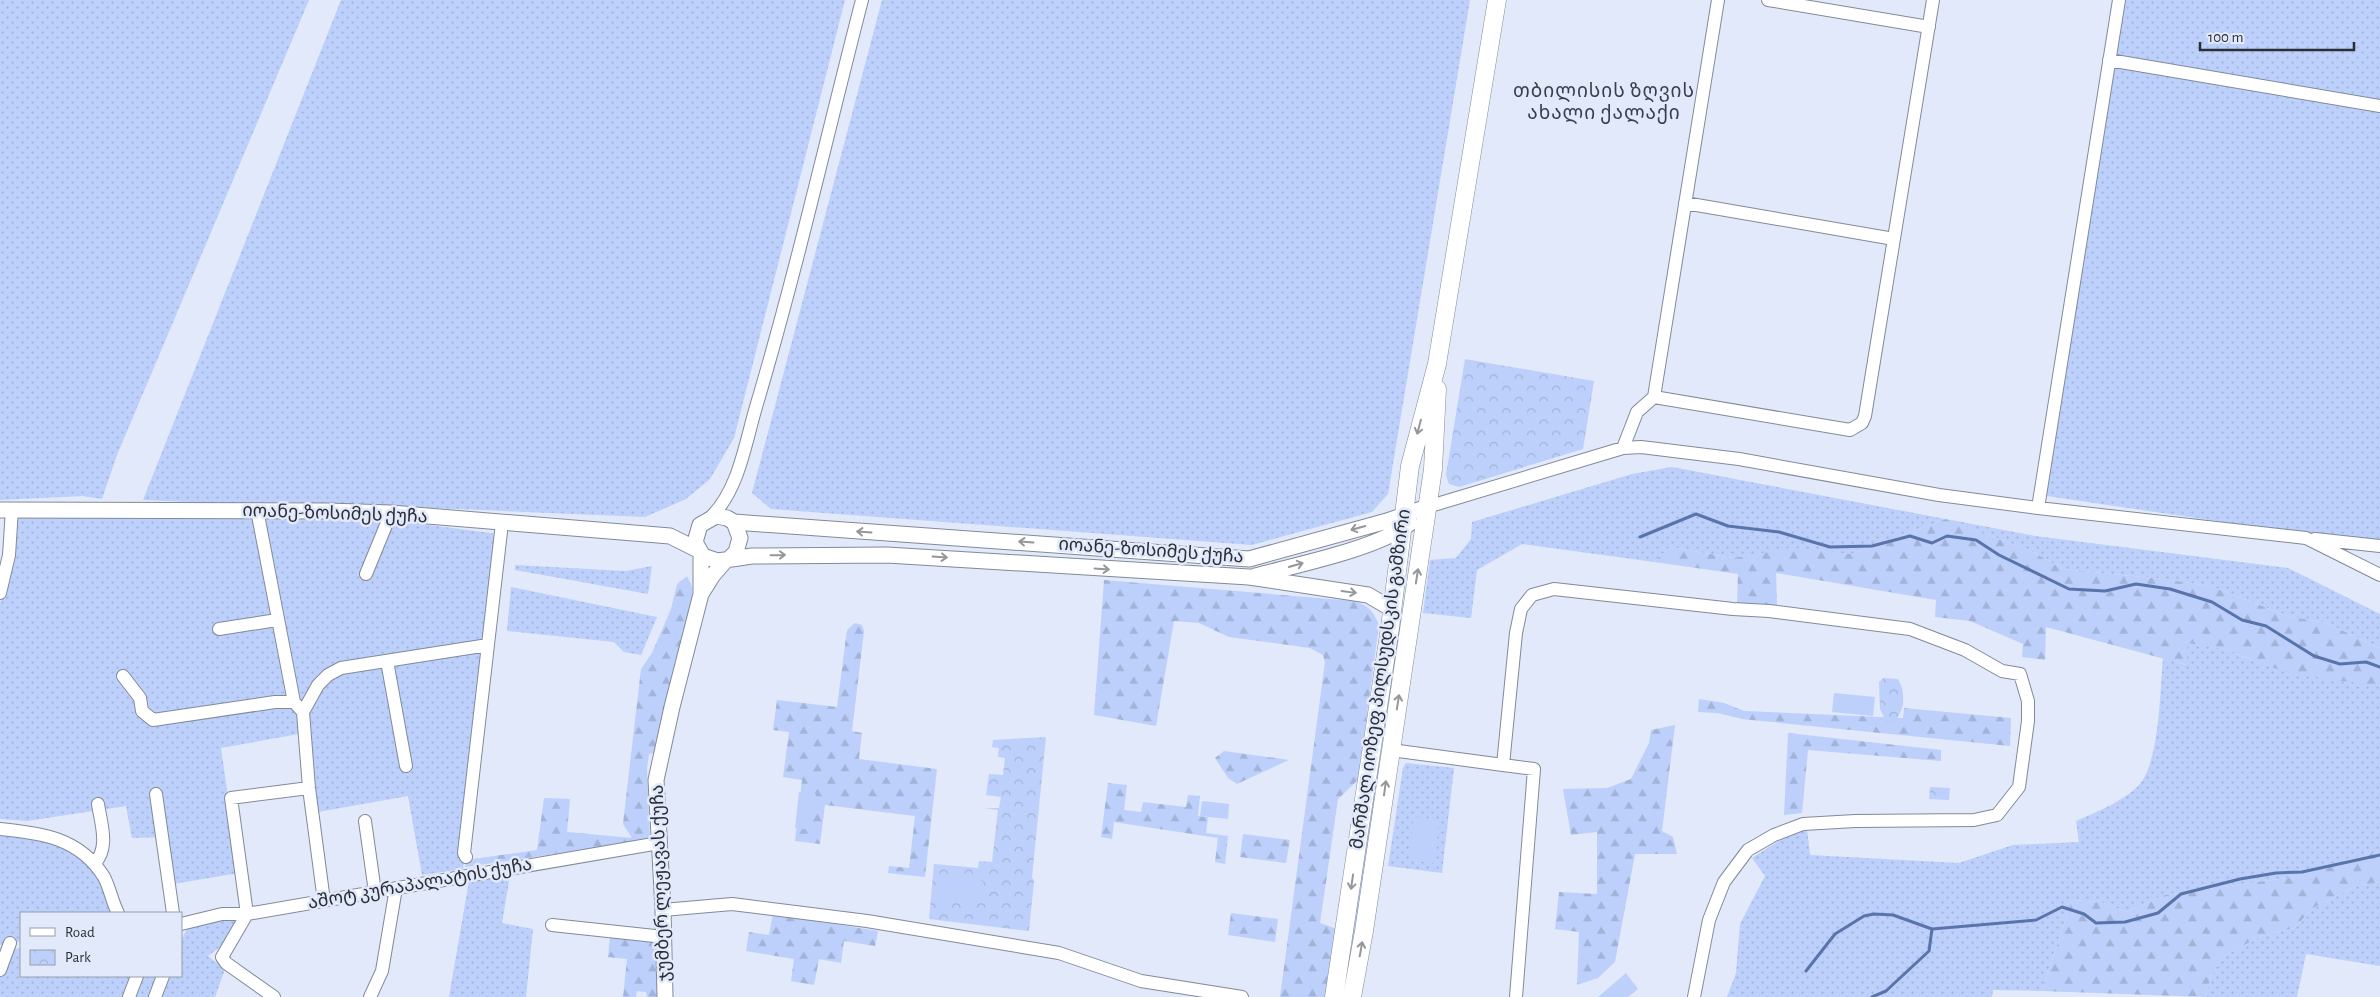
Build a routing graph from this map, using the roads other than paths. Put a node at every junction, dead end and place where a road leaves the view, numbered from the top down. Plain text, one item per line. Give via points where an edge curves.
1 (862, 0) edge
2 (1497, 0) edge
3 (1718, 0) edge
4 (1768, 0) edge
5 (1933, 0) edge
6 (2119, 0) edge
7 (1929, 27) junction
8 (2109, 60) junction
9 (2380, 106) edge
10 (1685, 203) junction
11 (1894, 239) junction
12 (1437, 364) junction
13 (1654, 397) junction
14 (1623, 448) junction
15 (733, 483) junction
16 (1427, 507) junction
17 (2038, 508) junction
18 (6, 509) edge
19 (257, 510) junction
20 (390, 514) junction
21 (708, 519) junction
22 (732, 522) junction
23 (1404, 522) junction
24 (502, 523) junction
25 (670, 536) junction
26 (2306, 538) junction
27 (2380, 546) edge
28 (699, 552) junction
29 (1237, 558) junction
30 (727, 559) junction
31 (366, 574) dead end
32 (2380, 575) edge
33 (1242, 577) junction
34 (0, 592) edge
35 (701, 594) junction
36 (1392, 610) junction
37 (277, 620) junction
38 (219, 629) dead end
39 (488, 645) junction
40 (387, 661) junction
41 (124, 676) dead end
42 (294, 702) junction
43 (303, 712) junction
44 (1372, 747) junction
45 (1391, 750) junction
46 (1503, 765) junction
47 (406, 766) dead end
48 (309, 788) junction
49 (156, 794) dead end
50 (98, 804) dead end
51 (365, 821) dead end
52 (0, 829) edge
53 (659, 843) junction
54 (466, 857) dead end
55 (94, 864) junction
56 (396, 888) junction
57 (375, 892) junction
58 (324, 900) junction
59 (664, 910) junction
60 (118, 912) edge
61 (173, 912) edge
62 (246, 914) junction
63 (552, 925) dead end
64 (182, 926) edge
65 (664, 937) junction
66 (10, 943) edge
67 (0, 970) edge
68 (137, 977) edge
69 (163, 977) edge
70 (1188, 993) edge
71 (129, 997) edge
72 (155, 997) edge
73 (274, 997) edge
74 (370, 997) edge
75 (665, 997) edge
76 (1242, 997) edge
77 (1334, 997) edge
78 (1352, 997) edge
79 (1516, 997) edge
80 (1694, 997) edge

1 - 15 street via 768,368
2 - 12 main road, მარშალ იოზეფ პილსუდსკის გამზირი
3 - 10 street
4 - 7 street
5 - 7 street
6 - 8 street
7 - 11 street
8 - 9 street
8 - 17 street
10 - 11 street
10 - 13 street
11 - 13 street via 1866,416 1856,428 1850,430
12 - 16 main road, მარშალ იოზეფ პილსუდსკის გამზირი via 1436,436
12 -> 23 main road, მარშალ იოზეფ პილსუდსკის გამზირი via 1410,466
13 - 14 street via 1637,412
14 - 16 street
14 - 17 street via 1641,447 1739,460 1939,495
15 - 21 street via 722,506
15 - 22 street
16 - 23 street, იოანე-ზოსიმეს ქუჩა
45 -> 16 main road, მარშალ იოზეფ პილსუდსკის გამზირი
17 - 26 street
18 - 19 street, იოანე-ზოსიმეს ქუჩა
18 - 34 street via 9,555
19 - 20 street, იოანე-ზოსიმეს ქუჩა
19 - 37 street
20 - 24 street, იოანე-ზოსიმეს ქუჩა
20 - 31 street
21 - 22 street via 722,516
21 - 25 street, იოანე-ზოსიმეს ქუჩა
21 - 28 street via 697,530
29 -> 22 street, იოანე-ზოსიმეს ქუჩა
22 - 30 street via 740,538 736,552
23 -> 29 street, იოანე-ზოსიმეს ქუჩა via 1249,559
33 -> 23 street, იოანე-ზოსიმეს ქუჩა via 1354,548
23 - 36 main road, მარშალ იოზეფ პილსუდსკის გამზირი
24 - 25 street, იოანე-ზოსიმეს ქუჩა
24 - 39 street
25 - 28 street, იოანე-ზოსიმეს ქუჩა
26 - 27 street
26 - 32 street
28 - 30 street via 710,560
28 - 35 street, ჯუმბერ ლეჟავას ქუჩა
29 - 33 street
30 -> 33 street, იოანე-ზოსიმეს ქუჩა via 777,555 886,555
30 - 35 street, ჯუმბერ ლეჟავას ქუჩა
33 -> 36 street, იოანე-ზოსიმეს ქუჩა via 1368,595
35 - 53 street, ჯუმბერ ლეჟავას ქუჩა via 656,780
36 - 44 main road, მარშალ იოზეფ პილსუდსკის გამზირი
37 - 38 street
37 - 42 street
39 - 40 street
39 - 54 street
40 - 43 street via 341,668 328,675 310,697
40 - 47 street
41 - 42 street via 140,698 142,711 153,720
42 - 43 street
43 - 48 street
44 - 45 main road
44 -> 77 main road, მარშალ იოზეფ პილსუდსკის გამზირი
45 - 46 street
78 -> 45 main road, მარშალ იოზეფ პილსუდსკის გამზირი
46 - 79 street via 1534,769
46 - 80 street via 1520,609 1532,595 1543,590 1769,611 1910,629 1965,650 2002,671 2020,674 2028,701 2028,721 2019,787 1998,814 1974,820 1803,824 1748,850 1724,882 1709,920
48 - 58 street
48 - 62 street via 231,798
49 - 61 street
50 - 55 street via 104,844 102,856
51 - 57 street
52 - 55 street via 58,838 82,852
53 - 56 street, აშოტ კურაპალატის ქუჩა
53 - 59 street, ჯუმბერ ლეჟავას ქუჩა
55 - 60 street via 105,879
56 - 57 street, აშოტ კურაპალატის ქუჩა
56 - 74 street via 382,971
57 - 58 street, აშოტ კურაპალატის ქუჩა
58 - 62 street, აშოტ კურაპალატის ქუჩა
59 - 65 street, ჯუმბერ ლეჟავას ქუჩა
59 - 70 street via 732,904 867,921 1059,953
62 - 64 street, აშოტ კურაპალატის ქუჩა via 222,914
62 - 73 street via 222,957
63 - 65 street
65 - 75 street, ჯუმბერ ლეჟავას ქუჩა
66 - 67 street
68 - 71 street
69 - 72 street
70 - 76 street

